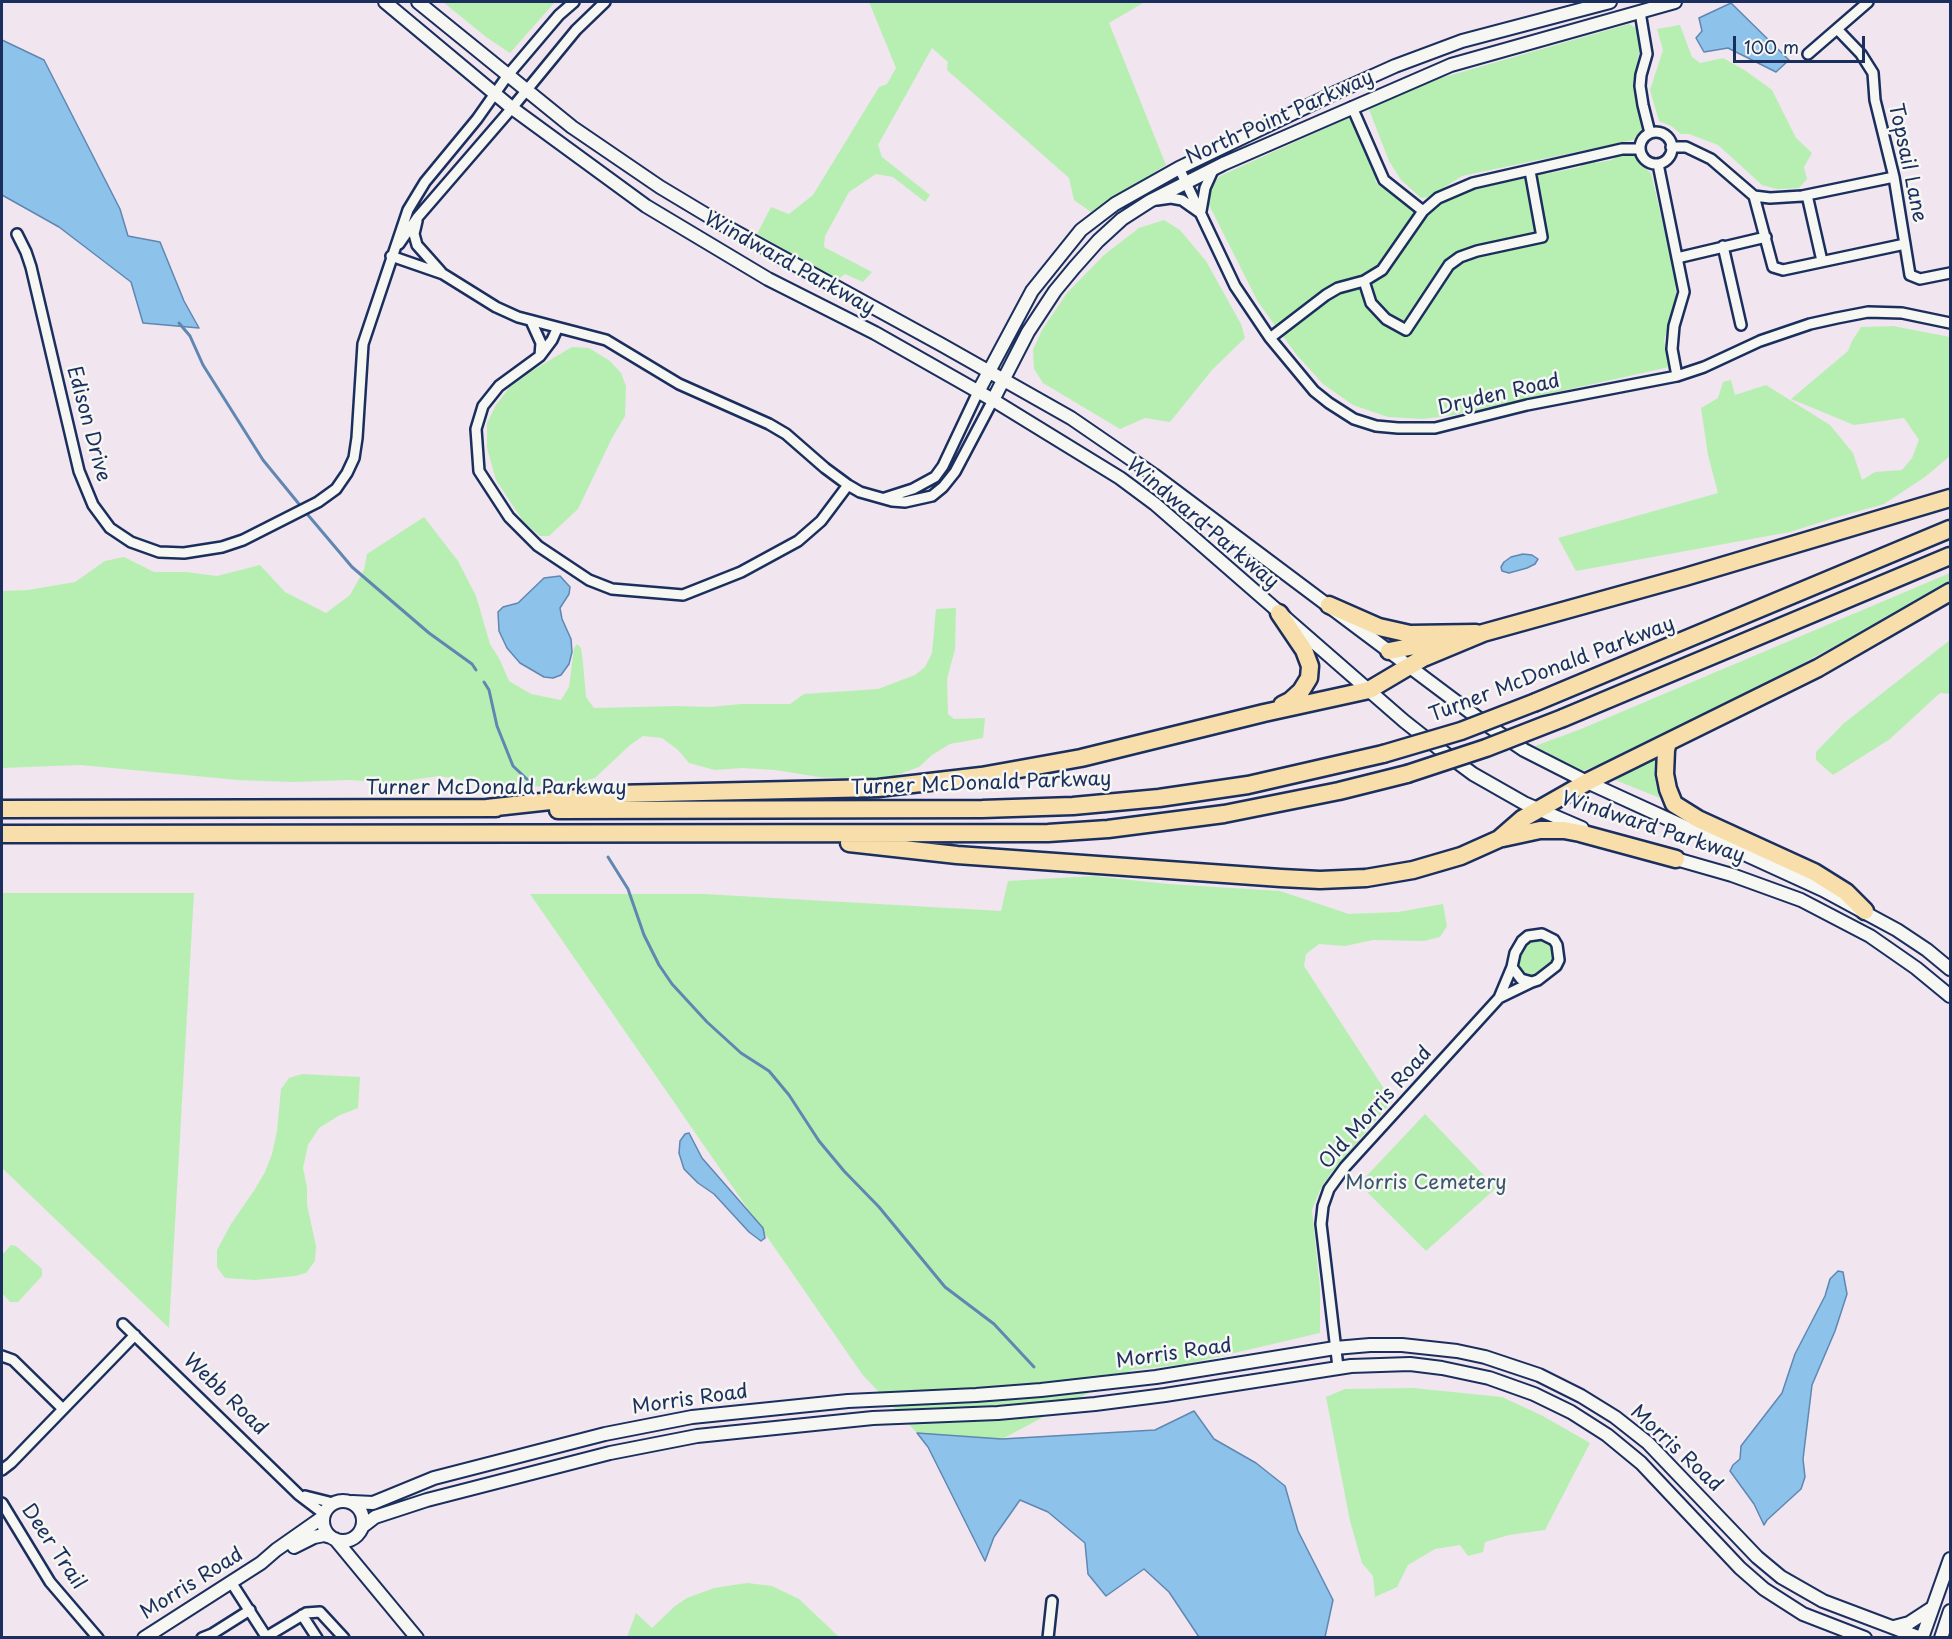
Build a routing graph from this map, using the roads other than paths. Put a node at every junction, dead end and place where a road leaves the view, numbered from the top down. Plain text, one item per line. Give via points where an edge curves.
1 (385, 2) edge
2 (418, 2) edge
3 (574, 2) edge
4 (605, 2) edge
5 (1610, 2) edge
6 (1675, 2) edge
7 (1868, 2) edge
8 (1640, 12) junction
9 (1837, 29) junction
10 (1808, 54) dead end
11 (508, 75) junction
12 (526, 90) junction
13 (494, 93) junction
14 (1352, 107) junction
15 (512, 108) junction
16 (1650, 133) junction
17 (1671, 147) junction
18 (1640, 149) junction
19 (1658, 164) junction
20 (1179, 168) junction
21 (1214, 168) junction
22 (1530, 171) junction
23 (1894, 177) junction
24 (1187, 182) junction
25 (1807, 195) junction
26 (1754, 196) junction
27 (1150, 201) junction
28 (1423, 212) junction
29 (1201, 213) junction
30 (417, 218) junction
31 (17, 234) dead end
32 (1766, 237) junction
33 (1905, 244) junction
34 (1723, 246) junction
35 (391, 256) junction
36 (1677, 258) junction
37 (1822, 261) junction
38 (1950, 273) edge
39 (443, 274) junction
40 (1364, 282) junction
41 (531, 321) junction
42 (1950, 323) edge
43 (1741, 325) dead end
44 (557, 329) junction
45 (1270, 338) junction
46 (540, 356) junction
47 (989, 371) junction
48 (1677, 376) junction
49 (1003, 380) junction
50 (978, 392) junction
51 (993, 400) junction
52 (848, 485) junction
53 (883, 498) junction
54 (1950, 498) edge
55 (1950, 530) edge
56 (1950, 556) edge
57 (1950, 592) edge
58 (1329, 605) junction
59 (1279, 613) junction
60 (1483, 633) junction
61 (1454, 645) junction
62 (1389, 651) junction
63 (1409, 665) junction
64 (1369, 690) junction
65 (1264, 713) junction
66 (1668, 742) junction
67 (1587, 782) junction
68 (487, 808) junction
69 (2, 809) edge
70 (1538, 809) junction
71 (2, 834) edge
72 (764, 834) junction
73 (1499, 839) junction
74 (1676, 860) junction
75 (1865, 911) junction
76 (1897, 930) junction
77 (1886, 947) junction
78 (1512, 967) junction
79 (1950, 969) edge
80 (1532, 982) junction
81 (1950, 996) edge
82 (1499, 998) junction
83 (123, 1323) dead end
84 (135, 1335) junction
85 (1335, 1348) junction
86 (2, 1356) edge
87 (1338, 1367) junction
88 (63, 1409) junction
89 (2, 1470) edge
90 (300, 1494) junction
91 (352, 1502) junction
92 (333, 1503) junction
93 (2, 1505) edge
94 (324, 1515) junction
95 (359, 1532) junction
96 (333, 1538) junction
97 (1950, 1559) edge
98 (261, 1563) junction
99 (361, 1569) junction
100 (231, 1582) junction
101 (1052, 1601) dead end
102 (1932, 1608) junction
103 (250, 1610) junction
104 (302, 1615) junction
105 (1949, 1621) edge
106 (1894, 1627) junction
107 (209, 1637) edge
108 (267, 1637) edge
109 (98, 1638) edge
110 (144, 1638) edge
111 (317, 1638) edge
112 (344, 1638) edge
113 (417, 1638) edge
114 (1048, 1638) edge
115 (1865, 1638) edge
116 (1922, 1638) edge
117 (1941, 1638) edge

1 - 13 street, Windward Parkway
2 - 11 street, Windward Parkway
3 - 11 street
4 - 12 street
5 - 20 street, North Point Parkway via 1462,40 1337,92
6 - 8 street, North Point Parkway
7 - 9 street
8 - 14 street, North Point Parkway via 1451,65
8 - 16 street via 1647,54 1640,86
9 - 10 street
9 - 23 street, Topsail Lane via 1873,73 1875,100
11 - 12 street, Windward Parkway
11 - 13 street
12 - 15 street
12 - 47 street, Windward Parkway via 660,187
13 - 15 street, Windward Parkway
13 - 35 street via 425,182 408,210
14 - 21 street, North Point Parkway
14 - 28 street via 1384,180
15 - 30 street
15 - 50 street, Windward Parkway via 646,206 768,279 875,333
16 - 17 street via 1664,135
16 - 18 street via 1642,139
17 - 19 street via 1670,156
17 - 26 street via 1686,147 1711,159
18 - 19 street via 1644,159
18 - 22 street via 1622,149
19 - 36 street
20 - 24 street, Dryden Road
20 - 47 street, North Point Parkway via 1115,204 1081,230 1032,291
21 - 24 street, North Point Parkway
21 - 29 street via 1205,188
22 - 28 street via 1473,183 1438,198
22 - 40 street via 1542,237 1477,251 1449,264 1406,330 1386,319 1371,303
23 - 25 street
23 - 33 street, Topsail Lane
24 - 27 street, North Point Parkway
24 - 29 street, Dryden Road
25 - 26 street
25 - 37 street
26 - 32 street
27 - 29 street via 1182,200
27 - 49 street, North Point Parkway via 1098,241 1055,291
28 - 40 street via 1389,263
29 - 45 street, Dryden Road via 1235,286
30 - 35 street
30 - 39 street via 417,245
31 - 35 street, Edison Drive via 31,267 79,471 93,505 110,528 131,542 159,552 184,553 243,540 336,489 354,458 363,344
32 - 34 street
32 - 37 street via 1773,267 1783,270
33 - 37 street
33 - 38 street, Topsail Lane via 1910,275 1914,278
34 - 36 street
34 - 43 street
35 - 39 street
36 - 48 street via 1684,292 1672,349
39 - 41 street via 496,307
40 - 45 street via 1332,292
41 - 44 street
41 - 46 street via 540,343
42 - 48 street, Dryden Road via 1902,313 1868,312 1837,318 1760,341
44 - 46 street
44 - 52 street via 606,340 679,384 769,424
45 - 48 street, Dryden Road via 1303,380 1329,404 1376,426 1435,428 1527,405
46 - 52 street via 499,386 483,406 476,429 478,471 509,517 543,551 589,580 612,589 683,595 741,572 798,541 821,521
47 - 49 street, Windward Parkway
47 - 50 street, North Point Parkway
49 - 51 street, North Point Parkway
49 - 58 street, Windward Parkway via 1071,418 1154,475
50 - 51 street, Windward Parkway
50 - 53 street via 935,477
51 - 53 street via 943,487 932,496 913,500
51 - 59 street, Windward Parkway via 1155,504
52 - 53 street
54 - 60 highway
55 - 68 highway, Turner McDonald Parkway, bridge via 1461,731 1383,754 1248,785 1073,806 982,809
56 - 72 highway, bridge via 1486,748 1339,791 1273,805 1108,829 998,834
57 - 66 highway via 1818,668
58 - 60 highway via 1379,627 1410,634
58 - 62 street, Windward Parkway
59 - 64 street, Windward Parkway
59 - 65 highway via 1304,650 1310,666 1309,678 1290,701
60 - 61 highway
61 - 62 highway via 1430,643
61 - 63 highway
62 - 63 street, Windward Parkway
63 - 64 highway
63 - 67 street, Windward Parkway via 1524,750
64 - 65 highway
64 - 70 street, Windward Parkway via 1473,774
65 - 68 highway via 1070,760 909,785 614,794
66 - 67 highway
66 - 75 highway via 1665,774 1674,804 1698,819 1814,872 1846,892
67 - 70 highway
67 - 75 street, Windward Parkway
68 - 69 highway, Turner McDonald Parkway
70 - 73 highway
70 - 74 street, Windward Parkway
71 - 72 highway
72 - 73 highway via 957,855 1320,880 1413,870 1461,856
73 - 74 highway via 1564,830
74 - 77 street, Windward Parkway via 1802,900
75 - 76 street, Windward Parkway
76 - 77 street
76 - 79 street, Windward Parkway
77 - 81 street, Windward Parkway
78 - 80 street via 1521,979
78 - 80 street, Old Morris Road via 1518,947 1528,936 1542,934 1554,940 1559,951 1556,966
78 - 82 street, Old Morris Road
80 - 82 street, Old Morris Road
82 - 85 street, Old Morris Road via 1329,1189 1321,1224
83 - 84 street, Webb Road
84 - 88 street
84 - 90 street, Webb Road
85 - 87 street, Old Morris Road
85 - 91 street, Morris Road via 1093,1385 834,1402 683,1418 434,1478 373,1503
85 - 106 street, Morris Road via 1402,1345 1457,1351 1510,1364 1561,1385 1615,1417 1642,1439 1780,1577 1817,1598
86 - 88 street via 13,1360
87 - 95 street, Morris Road via 1095,1404 873,1418 677,1439 610,1452 427,1500 375,1517
87 - 115 street, Morris Road via 1395,1364 1442,1368 1505,1383 1560,1406 1607,1435 1641,1463 1764,1589 1803,1614
88 - 89 street
90 - 92 street, Webb Road
90 - 94 street, Webb Road
91 - 92 street
91 - 95 street via 363,1515
92 - 94 street
93 - 109 street, Deer Trail via 50,1582
94 - 96 street via 324,1528
94 - 98 street, Morris Road
95 - 96 street via 345,1541
95 - 99 street via 356,1551
96 - 98 street, Morris Road via 314,1537
96 - 99 street
97 - 102 street
98 - 100 street, Morris Road
99 - 113 street
100 - 103 street
100 - 110 street, Morris Road
101 - 114 street
102 - 106 street via 1917,1619
102 - 116 street
103 - 107 street
103 - 108 street
104 - 108 street
104 - 111 street
104 - 112 street via 320,1612
105 - 117 street
106 - 116 street, Morris Road

